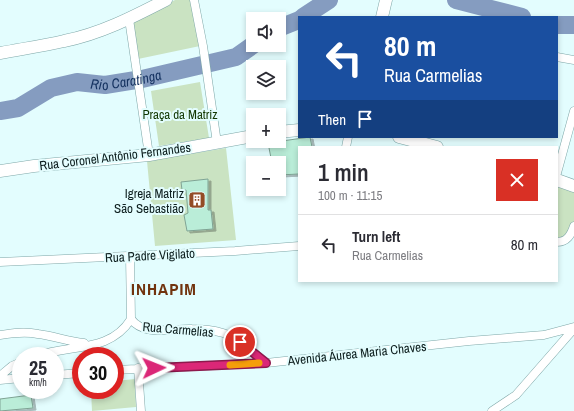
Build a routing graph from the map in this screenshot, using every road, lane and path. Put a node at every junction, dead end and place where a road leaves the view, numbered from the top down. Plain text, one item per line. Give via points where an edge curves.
1 (166, 0) edge
2 (194, 0) edge
3 (385, 2) edge
4 (382, 16) edge
5 (129, 19) junction
6 (0, 53) edge
7 (558, 57) edge
8 (574, 60) edge
9 (574, 111) edge
10 (298, 130) edge
11 (286, 131) edge
12 (246, 137) edge
13 (403, 138) edge
14 (217, 143) junction
15 (433, 146) edge
16 (149, 155) junction
17 (558, 169) edge
18 (0, 171) edge
19 (558, 180) edge
20 (574, 186) edge
21 (574, 226) edge
22 (558, 242) edge
23 (298, 246) edge
24 (130, 256) junction
25 (0, 262) edge
26 (131, 319) junction
27 (573, 330) edge
28 (0, 335) edge
29 (93, 344) junction
30 (64, 350) edge
31 (266, 363) junction
32 (12, 366) edge
33 (138, 368) junction
34 (124, 369) edge
35 (0, 376) edge
36 (12, 379) edge
37 (0, 380) edge
38 (141, 411) edge
39 (492, 411) edge

1 - 5 street
2 - 14 street
3 - 4 street
5 - 6 street via 65,41
5 - 16 street
7 - 8 street
9 - 17 street
10 - 11 street
12 - 14 street, Rua Coronel Antônio Fernandes
13 - 15 street
14 - 16 street, Rua Coronel Antônio Fernandes
16 - 18 street, Rua Coronel Antônio Fernandes
19 - 20 street
21 - 22 street via 567,239
23 - 24 street, Rua Padre Vigilato
24 - 25 street, Rua Padre Vigilato
24 - 26 street
26 - 29 street via 117,336
26 - 31 street, Rua Carmelias via 141,328 191,328 223,333 231,336
27 - 31 street, Avenida Áurea Maria Chaves
27 - 39 street via 516,395
28 - 29 street via 20,332
29 - 30 street
31 - 33 street, Avenida Áurea Maria Chaves
32 - 35 street
33 - 34 street, Avenida Áurea Maria Chaves
33 - 38 street
36 - 37 street

